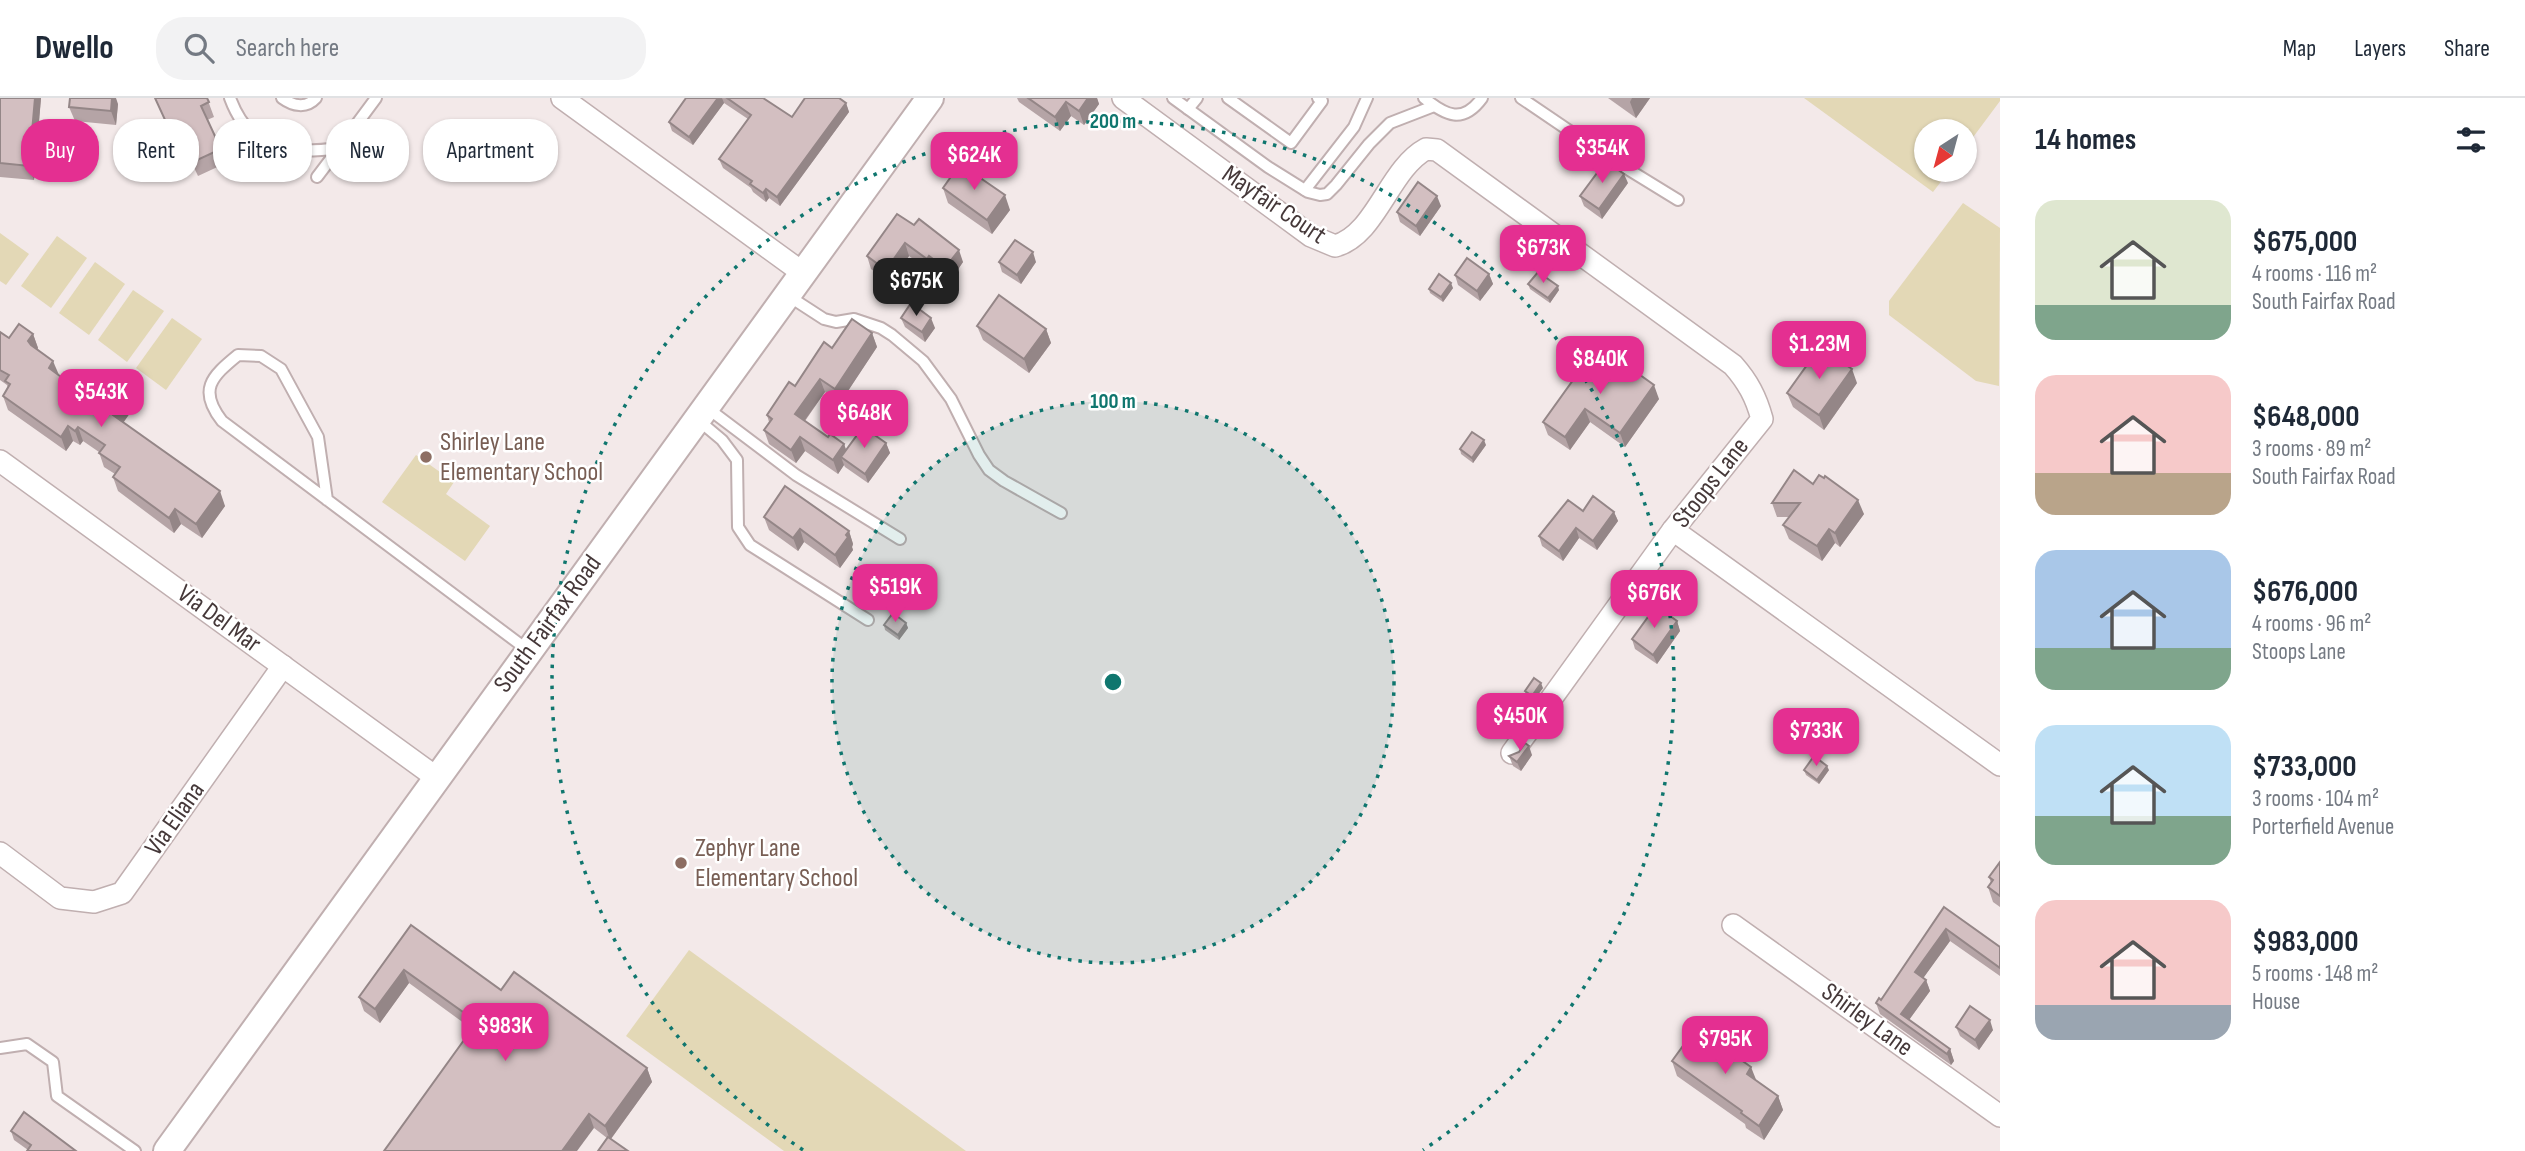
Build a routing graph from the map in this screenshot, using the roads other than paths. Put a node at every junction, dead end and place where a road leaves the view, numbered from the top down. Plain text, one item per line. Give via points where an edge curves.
1 (230, 98) edge
2 (282, 98) edge
3 (316, 98) edge
4 (376, 98) edge
5 (562, 98) edge
6 (930, 98) edge
7 (1123, 98) edge
8 (1173, 98) edge
9 (1197, 98) edge
10 (1228, 98) edge
11 (1318, 98) edge
12 (1367, 98) edge
13 (1424, 98) edge
14 (1482, 98) edge
15 (1521, 98) edge
16 (1434, 106) junction
17 (1188, 109) junction
18 (360, 119) edge
19 (326, 150) edge
20 (326, 165) edge
21 (317, 177) dead end
22 (1305, 190) junction
23 (1678, 200) dead end
24 (803, 273) junction
25 (787, 295) junction
26 (701, 413) junction
27 (1762, 419) joint
28 (0, 461) edge
29 (327, 500) junction
30 (1061, 513) dead end
31 (1673, 530) junction
32 (900, 540) dead end
33 (868, 620) dead end
34 (529, 652) junction
35 (283, 666) junction
36 (1512, 753) edge
37 (2000, 765) edge
38 (437, 778) junction
39 (0, 853) edge
40 (1733, 925) dead end
41 (0, 1048) edge
42 (2000, 1116) edge
43 (135, 1151) edge
44 (167, 1151) edge

1 - 19 lane via 237,118 264,142 284,150
2 - 3 lane via 300,106
4 - 18 lane
5 - 24 street
6 - 24 street, South Fairfax Road
7 - 27 street, Mayfair Court via 1311,236 1335,246 1363,226 1412,159 1426,149 1437,150 1733,365 1757,400
8 - 17 lane
9 - 17 lane
10 - 11 lane via 1291,143 1322,101
12 - 22 lane via 1354,127
13 - 16 lane
14 - 16 lane via 1465,115
15 - 23 lane
16 - 22 lane via 1390,123 1327,194
17 - 22 lane
20 - 21 lane
24 - 25 street, South Fairfax Road
25 - 26 street, South Fairfax Road
25 - 30 lane via 824,319 854,319 892,335 923,361 951,399 989,470
26 - 32 lane
26 - 33 lane via 737,460 738,527 750,545
26 - 34 street, South Fairfax Road
27 - 31 street, Stoops Lane
28 - 35 street, Via Del Mar
29 - 29 lane via 222,421 211,406 208,390 220,369 238,355 261,356 281,369 318,437
29 - 34 lane
31 - 36 street, Stoops Lane
31 - 37 street
34 - 38 street, South Fairfax Road
35 - 38 street, Via Del Mar
35 - 39 street, Via Eliana via 122,893 94,902 60,898
38 - 44 street, South Fairfax Road
40 - 42 street, Shirley Lane
41 - 43 lane via 27,1044 53,1062 57,1096

